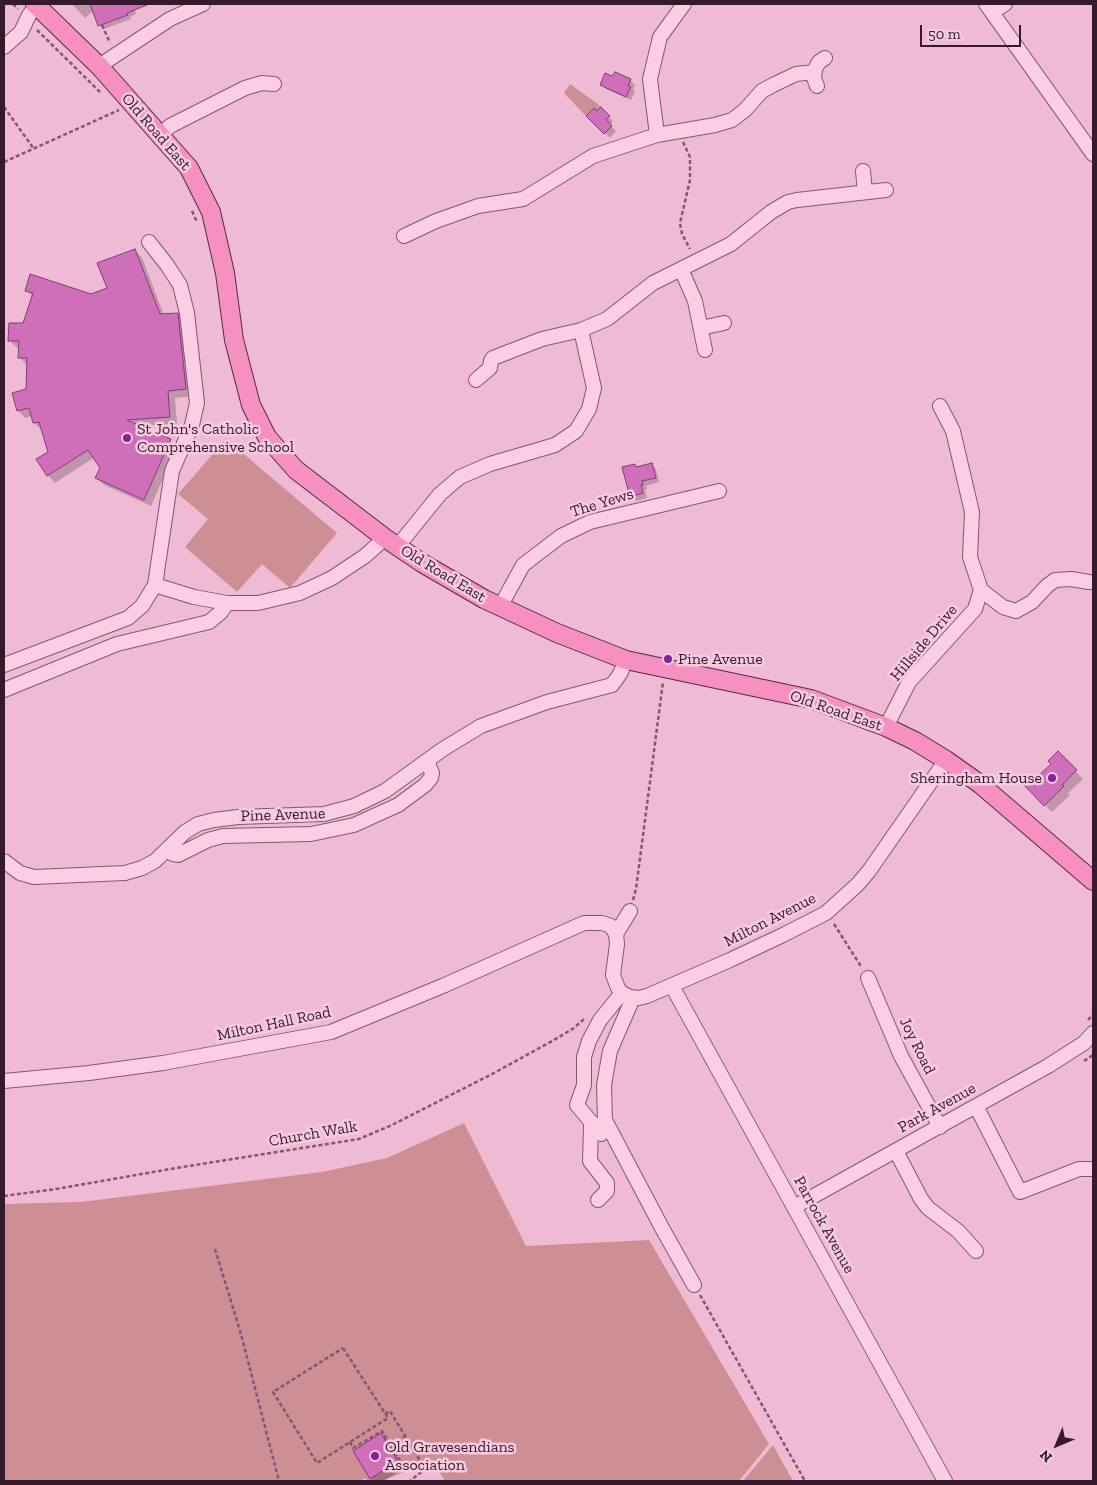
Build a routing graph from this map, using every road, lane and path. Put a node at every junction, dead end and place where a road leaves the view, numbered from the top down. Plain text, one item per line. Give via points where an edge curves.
1 (13, 4) edge
2 (203, 4) edge
3 (684, 4) edge
4 (1005, 4) edge
5 (36, 5) edge
6 (989, 8) edge
7 (102, 25) dead end
8 (24, 27) junction
9 (111, 44) dead end
10 (4, 47) edge
11 (825, 58) dead end
12 (99, 66) junction
13 (814, 72) junction
14 (274, 84) dead end
15 (817, 86) dead end
16 (105, 97) dead end
17 (112, 104) dead end
18 (4, 107) edge
19 (118, 110) junction
20 (124, 117) dead end
21 (678, 130) junction
22 (160, 135) junction
23 (657, 135) junction
24 (34, 149) junction
25 (1093, 154) edge
26 (4, 162) edge
27 (863, 171) dead end
28 (886, 190) dead end
29 (865, 192) junction
30 (191, 208) dead end
31 (199, 226) dead end
32 (404, 236) dead end
33 (149, 242) dead end
34 (699, 260) junction
35 (680, 269) junction
36 (724, 323) dead end
37 (701, 328) junction
38 (581, 330) junction
39 (705, 350) dead end
40 (476, 380) dead end
41 (940, 406) dead end
42 (719, 490) dead end
43 (391, 542) junction
44 (1090, 582) dead end
45 (155, 585) junction
46 (981, 590) junction
47 (226, 603) junction
48 (500, 607) junction
49 (626, 660) junction
50 (4, 665) edge
51 (670, 682) dead end
52 (4, 690) edge
53 (886, 727) junction
54 (946, 760) junction
55 (4, 861) edge
56 (1093, 881) edge
57 (630, 910) joint
58 (826, 912) junction
59 (616, 934) junction
60 (868, 978) joint
61 (672, 986) junction
62 (628, 996) junction
63 (1093, 1014) edge
64 (585, 1018) dead end
65 (1090, 1027) edge
66 (1093, 1054) edge
67 (1080, 1063) dead end
68 (4, 1081) edge
69 (976, 1106) junction
70 (940, 1127) junction
71 (896, 1151) junction
72 (1093, 1169) edge
73 (4, 1196) edge
74 (598, 1200) dead end
75 (794, 1207) junction
76 (215, 1249) dead end
77 (976, 1251) dead end
78 (694, 1285) joint
79 (385, 1414) junction
80 (405, 1437) junction
81 (350, 1442) junction
82 (391, 1446) junction
83 (396, 1464) dead end
84 (279, 1481) edge
85 (410, 1481) edge
86 (805, 1481) edge
87 (945, 1481) edge

1 - 8 path via 21,12
2 - 12 street via 170,19
3 - 23 street via 660,37 650,79
4 - 6 street
5 - 8 street
5 - 12 main road, Old Road East
6 - 25 street
7 - 9 path
8 - 10 street
8 - 16 path via 38,32
11 - 13 street via 818,62
12 - 22 main road, Old Road East
13 - 15 street
13 - 21 street via 796,74 773,85 732,120
14 - 22 street via 262,83 245,88 170,126
17 - 19 path
18 - 24 path
19 - 20 path
19 - 24 path
21 - 23 street
21 - 34 path via 690,158 690,184 681,227 691,252
22 - 43 main road, Old Road East via 189,168 211,212 225,273 234,340 251,405 267,437 296,470
23 - 32 street via 593,156 523,199 478,206
24 - 26 path
27 - 29 street
28 - 29 street
29 - 34 street via 788,202 732,244
30 - 31 path
33 - 45 street via 180,285 187,313 197,403 192,425 172,470
34 - 35 street
35 - 37 street via 695,301
35 - 38 street via 651,284 610,317
36 - 37 street
37 - 39 street
38 - 40 street via 542,338 493,358 490,368
38 - 43 street via 594,388 589,409 576,431 555,445 490,464 460,477
41 - 46 street via 953,430 972,512 970,557
42 - 48 street, The Yews via 590,522 560,536 523,565
43 - 47 street via 300,593 258,603
43 - 48 main road, Old Road East via 444,577
44 - 46 street via 1055,580 1032,602 1016,611 1003,607
45 - 47 street
45 - 50 street via 142,606 128,618
46 - 53 street, Hillside Drive via 975,609 910,682
47 - 52 street via 209,622 117,644
48 - 49 main road, Old Road East
49 - 53 main road, Old Road East via 812,699
49 - 55 street, Pine Avenue via 612,685 547,702 469,732 385,792 354,806 318,815 245,816 214,820 190,828 147,866 125,873 34,877 20,873
51 - 57 path via 663,680 636,888
53 - 54 main road, Old Road East
54 - 56 main road, Old Road East via 1003,802
54 - 58 street, Milton Avenue via 869,871
57 - 59 street
58 - 60 path
58 - 61 street, Milton Avenue via 783,936
59 - 62 street via 614,978 618,988
59 - 68 street, Milton Hall Road via 611,926 584,923 331,1032 163,1063
60 - 70 street, Joy Road via 901,1056
61 - 62 street, Milton Avenue via 644,997
61 - 75 street, Parrock Avenue
62 - 74 street via 603,1014 588,1041 584,1085 574,1101 597,1129 591,1126 590,1162 607,1183 607,1191
62 - 78 street via 610,1051 604,1085 605,1120
63 - 65 path
64 - 73 path, Church Walk via 574,1028 494,1073 392,1126 359,1139
65 - 69 street, Park Avenue via 1084,1043
66 - 67 path
69 - 70 street, Park Avenue
69 - 72 street via 1020,1192 1079,1170
70 - 71 street, Park Avenue
71 - 75 street, Park Avenue
71 - 77 street via 928,1208 958,1231
75 - 87 street, Parrock Avenue
76 - 84 path
78 - 86 path
79 - 80 path via 390,1411
79 - 81 path via 388,1418
79 - 81 path via 343,1348 273,1392 317,1463
80 - 82 path
80 - 85 path via 425,1469
81 - 82 path via 353,1448 382,1431
82 - 83 path via 401,1462

